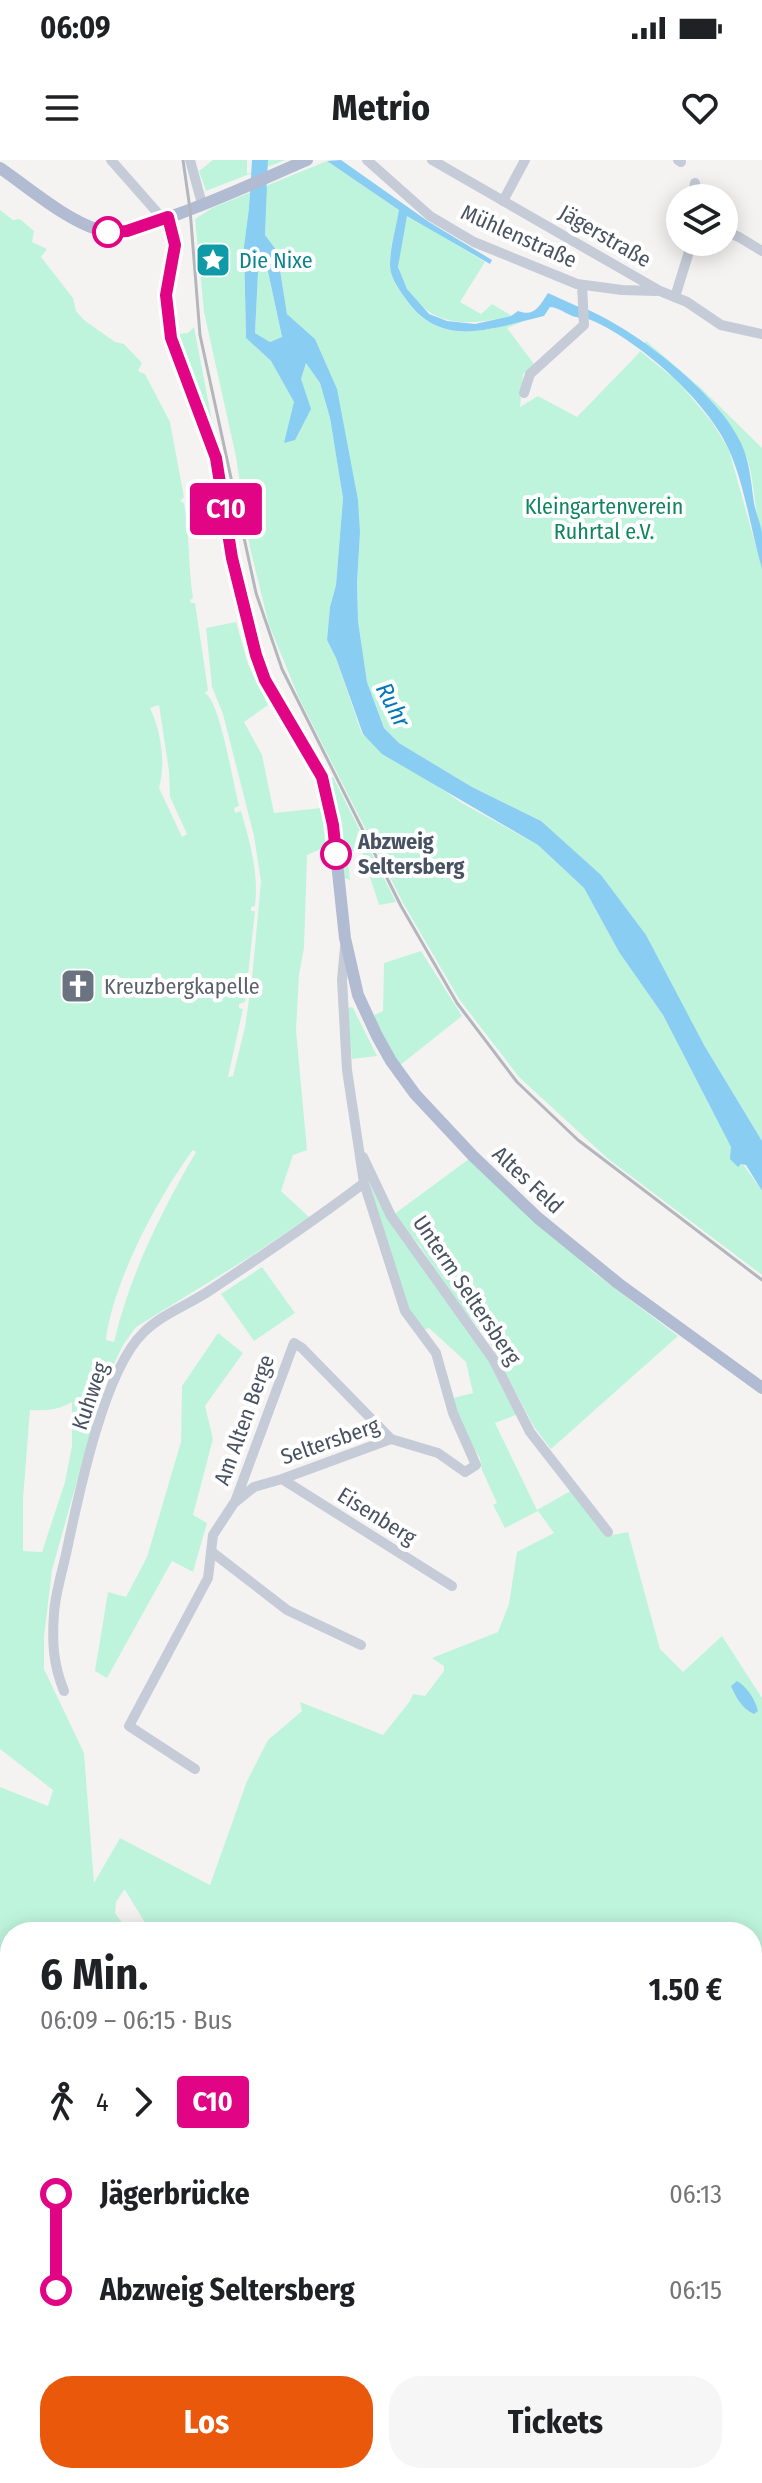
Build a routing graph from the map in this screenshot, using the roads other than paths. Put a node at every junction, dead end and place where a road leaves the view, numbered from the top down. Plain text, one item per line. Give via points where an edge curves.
1 (111, 160) edge
2 (190, 160) edge
3 (307, 160) edge
4 (367, 160) edge
5 (432, 160) edge
6 (525, 160) edge
7 (0, 168) edge
8 (503, 201) junction
9 (207, 202) junction
10 (166, 218) junction
11 (738, 237) edge
12 (762, 251) edge
13 (688, 256) edge
14 (582, 285) junction
15 (660, 291) junction
16 (675, 297) junction
17 (760, 330) edge
18 (524, 393) dead end
19 (345, 938) junction
20 (358, 995) junction
21 (343, 999) junction
22 (356, 1144) junction
23 (364, 1183) junction
24 (762, 1388) edge
25 (391, 1439) junction
26 (282, 1479) junction
27 (234, 1503) junction
28 (608, 1532) dead end
29 (212, 1552) junction
30 (452, 1586) dead end
31 (361, 1645) dead end
32 (64, 1691) dead end
33 (195, 1769) dead end

1 - 10 street
2 - 9 street
3 - 9 main road
4 - 14 street, Mühlenstraße via 430,216 474,242
5 - 8 street, Jägerstraße
6 - 8 street
7 - 10 main road via 100,231 127,231
8 - 15 street, Jägerstraße
9 - 10 main road
10 - 19 main road, Altes Feld via 175,245 166,295 171,338 216,458 232,558 260,668 326,788
11 - 12 street
13 - 16 street
14 - 15 street, Mühlenstraße
14 - 18 street, Mühlenstraße via 583,328 530,374
15 - 16 street, Jägerstraße
16 - 17 street, Jägerstraße via 721,325
19 - 20 main road, Altes Feld
19 - 21 street
20 - 21 street
20 - 24 main road, Altes Feld via 391,1061 475,1158 595,1266
21 - 22 street
22 - 23 street
22 - 28 street, Unterm Seltersberg via 385,1206 493,1359 530,1432
23 - 25 street, Seltersberg via 405,1311 436,1353 453,1413 476,1465 465,1472 438,1453
23 - 32 street, Kuhweg via 205,1294 154,1323 118,1368 76,1506 54,1611 54,1666
25 - 26 street, Seltersberg
25 - 27 street, Am Alten Berge via 294,1343
26 - 27 street, Seltersberg via 254,1487
26 - 30 street, Eisenberg
27 - 29 street, Seltersberg via 213,1535
29 - 31 street via 287,1610
29 - 33 street, Seltersberg via 208,1578 129,1726

